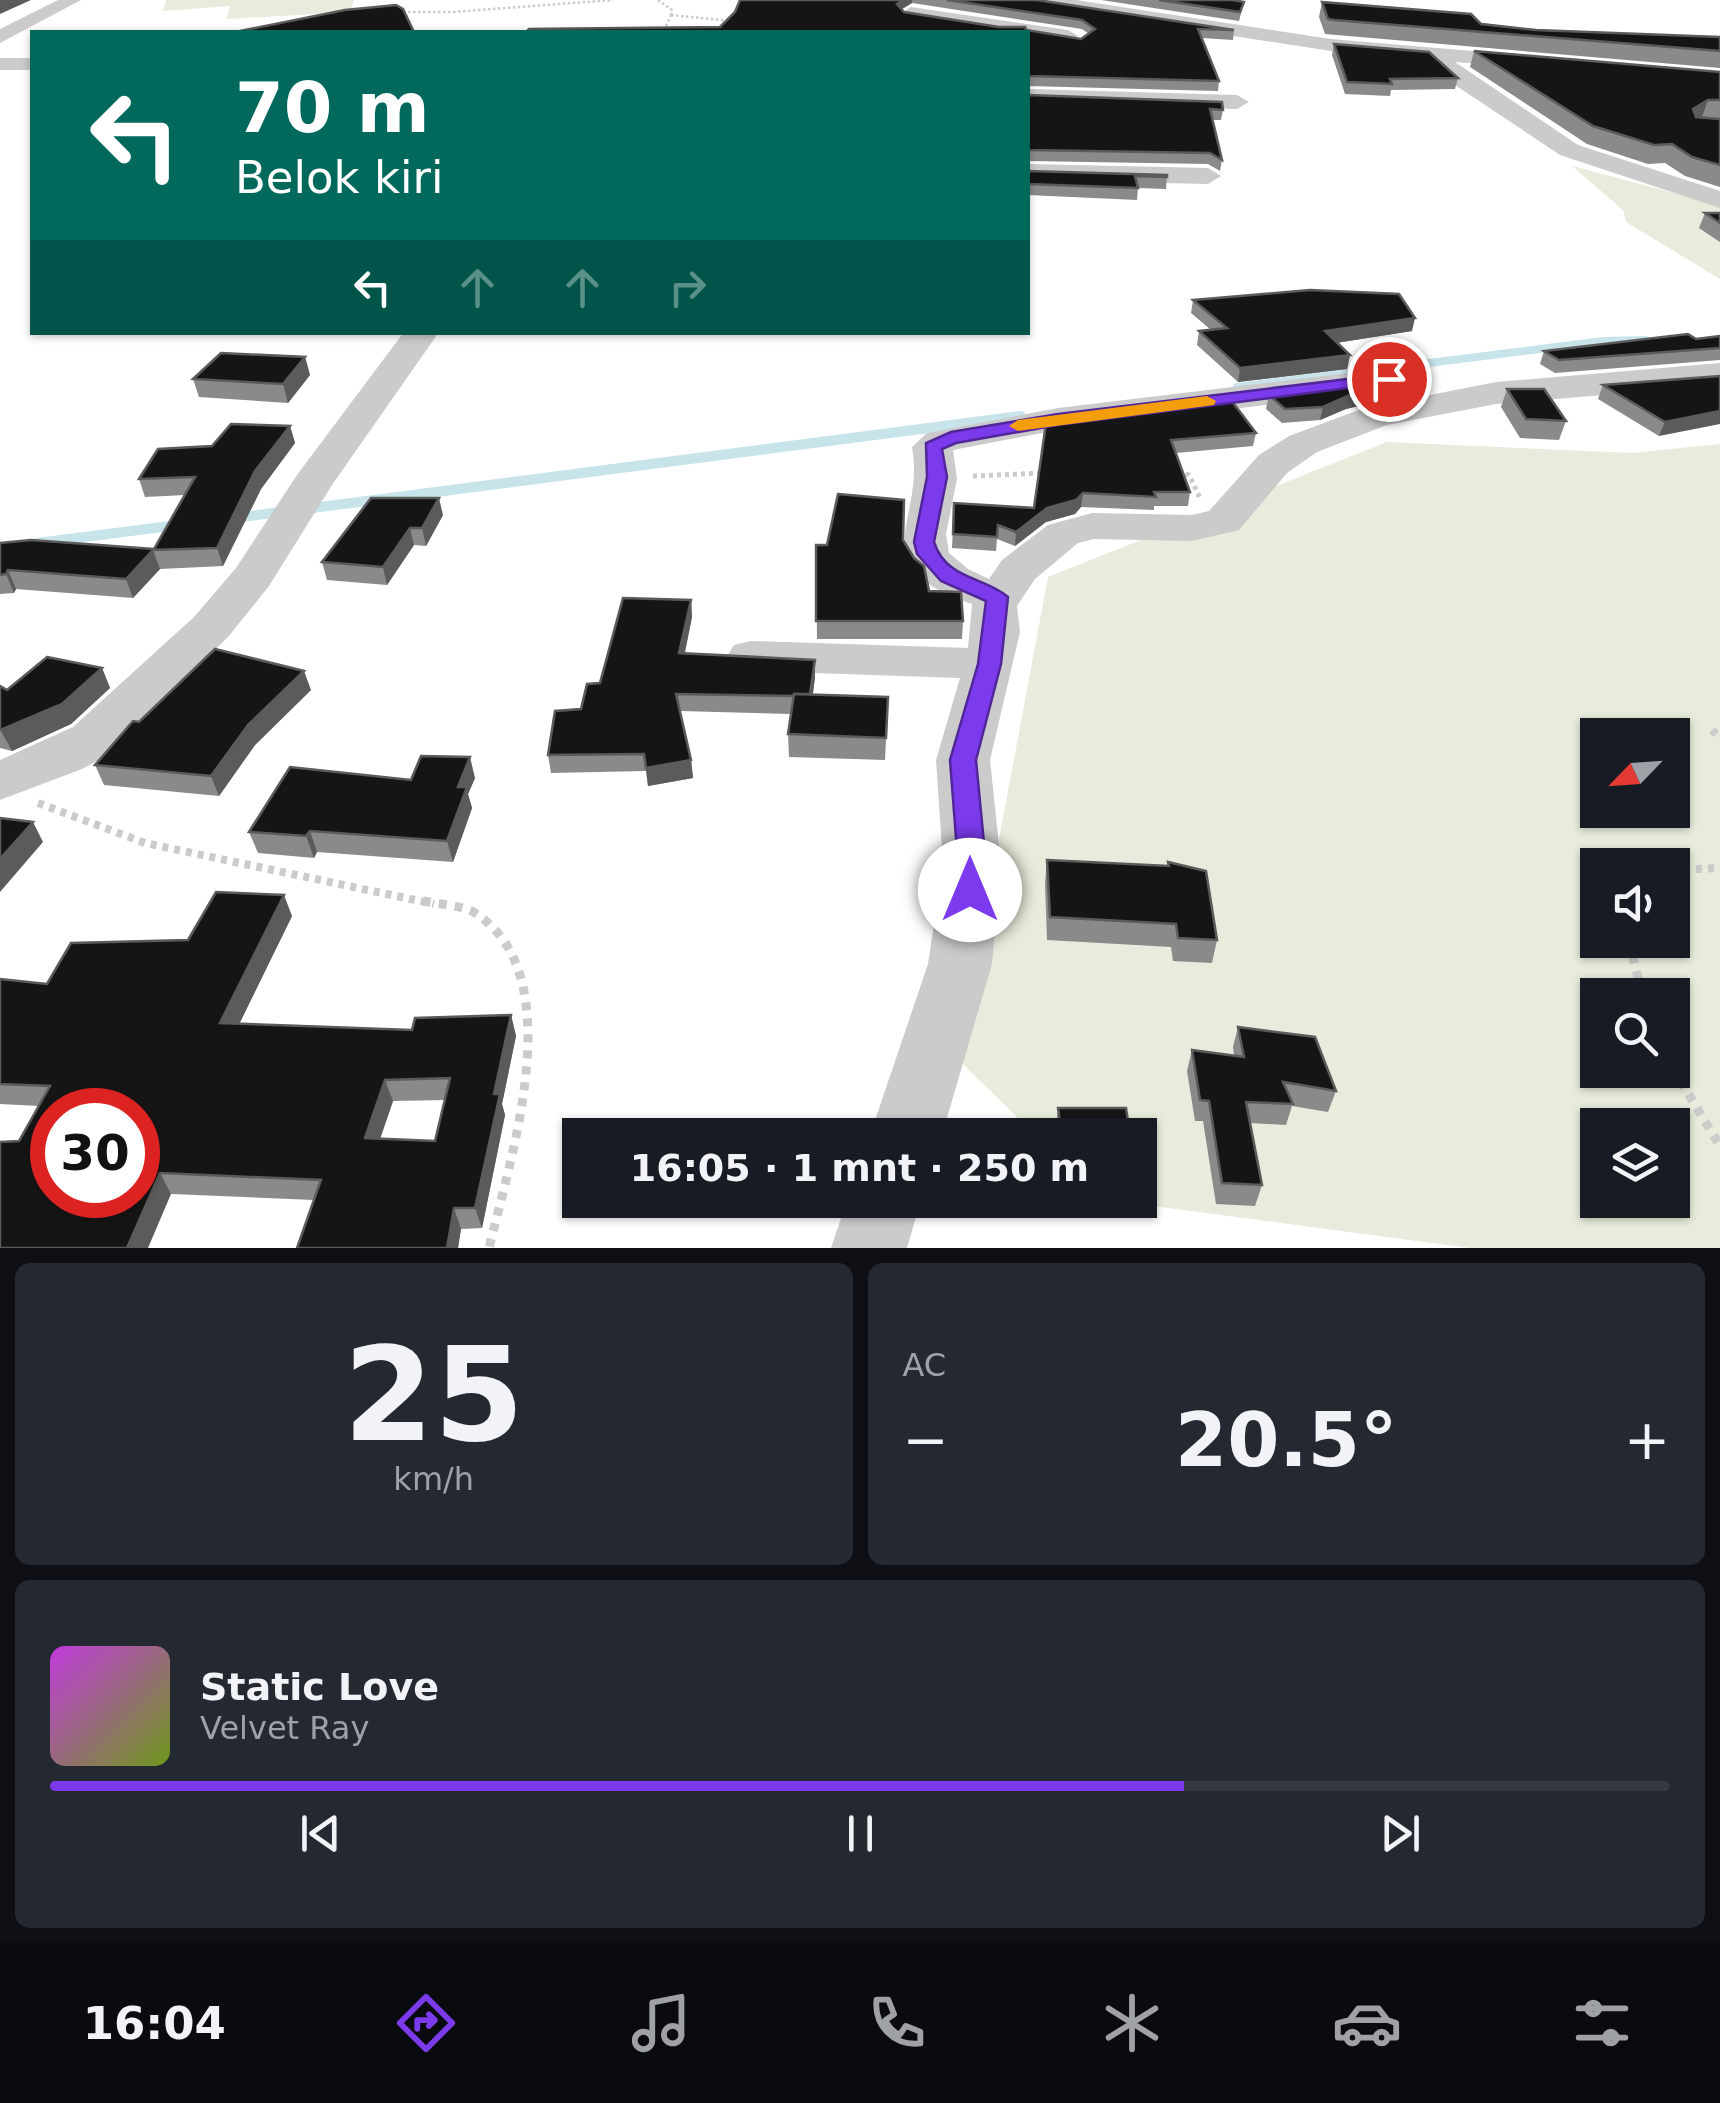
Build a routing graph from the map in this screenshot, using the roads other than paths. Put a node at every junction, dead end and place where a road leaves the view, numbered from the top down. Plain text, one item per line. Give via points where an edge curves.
1 (45, 0) edge
2 (72, 0) edge
3 (1048, 1) edge
4 (911, 13) edge
5 (1128, 13) junction
6 (0, 23) edge
7 (1011, 27) junction
8 (0, 37) edge
9 (1089, 37) junction
10 (1434, 54) junction
11 (1060, 57) edge
12 (0, 64) edge
13 (30, 64) edge
14 (1553, 64) edge
15 (1030, 96) edge
16 (1237, 102) dead end
17 (1030, 119) edge
18 (1163, 122) edge
19 (1030, 172) edge
20 (1208, 176) dead end
21 (1720, 200) edge
22 (420, 335) edge
23 (1720, 374) edge
24 (1389, 379) dead end
25 (1636, 382) junction
26 (1720, 410) edge
27 (997, 597) junction
28 (751, 656) edge
29 (990, 664) junction
30 (2, 780) edge
31 (911, 1118) edge
32 (878, 1218) edge
33 (869, 1248) edge

1 - 6 street
2 - 8 street
3 - 5 street
3 - 7 street
4 - 7 street
5 - 9 street
5 - 10 street
7 - 9 street
9 - 11 street via 1072,56
10 - 14 street
10 - 21 street via 1569,150
12 - 13 street
15 - 16 street
17 - 18 street
19 - 20 street
22 - 30 street via 253,576 210,627 77,750
23 - 25 street
24 - 27 street via 1058,419 932,447 937,477 924,542 928,554 949,576
25 - 26 street
25 - 27 street via 1496,392 1376,416 1304,444 1273,464 1224,521 1192,528 1107,524 1063,534
27 - 29 street
28 - 29 street
29 - 31 street via 963,760 972,864 960,964
32 - 33 street

